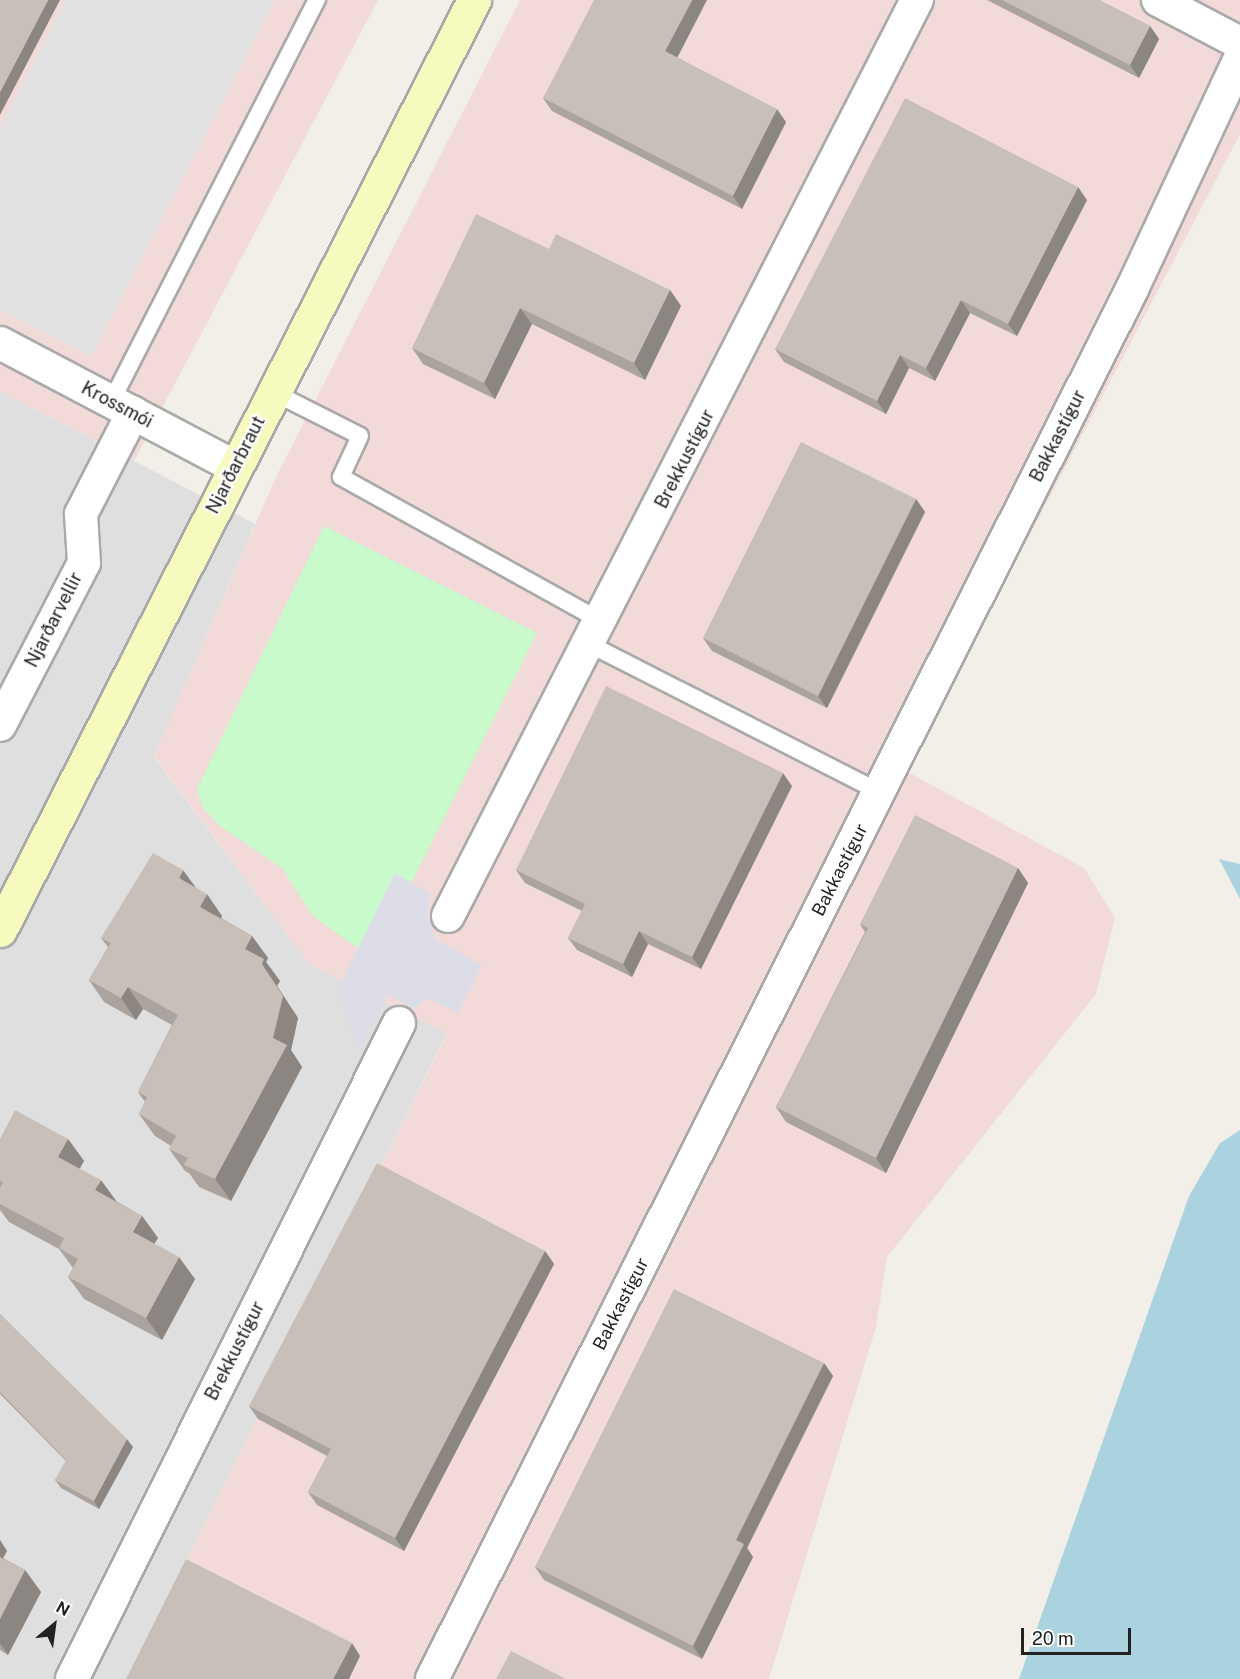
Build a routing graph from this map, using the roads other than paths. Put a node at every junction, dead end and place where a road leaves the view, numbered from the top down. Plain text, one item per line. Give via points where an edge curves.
1 (317, 0) edge
2 (474, 0) edge
3 (917, 0) edge
4 (1158, 0) edge
5 (1240, 44) edge
6 (1240, 58) edge
7 (0, 343) edge
8 (273, 392) junction
9 (122, 407) junction
10 (235, 467) junction
11 (597, 633) junction
12 (0, 725) edge
13 (879, 792) junction
14 (448, 916) dead end
15 (0, 930) edge
16 (399, 1023) dead end
17 (72, 1679) edge
18 (432, 1679) edge

1 - 9 lane
2 - 8 main road, Njarðarbraut
3 - 11 street, Brekkustígur
4 - 5 street
6 - 13 street, Bakkastígur via 1132,289
7 - 9 street, Krossmói
8 - 10 main road, Njarðarbraut
8 - 11 lane via 360,436 340,477
9 - 10 street, Krossmói
9 - 12 street, Njarðarvellir via 81,514 84,563
10 - 15 main road, Njarðarbraut
11 - 13 lane
11 - 14 street, Brekkustígur
13 - 18 street, Bakkastígur
16 - 17 street, Brekkustígur

